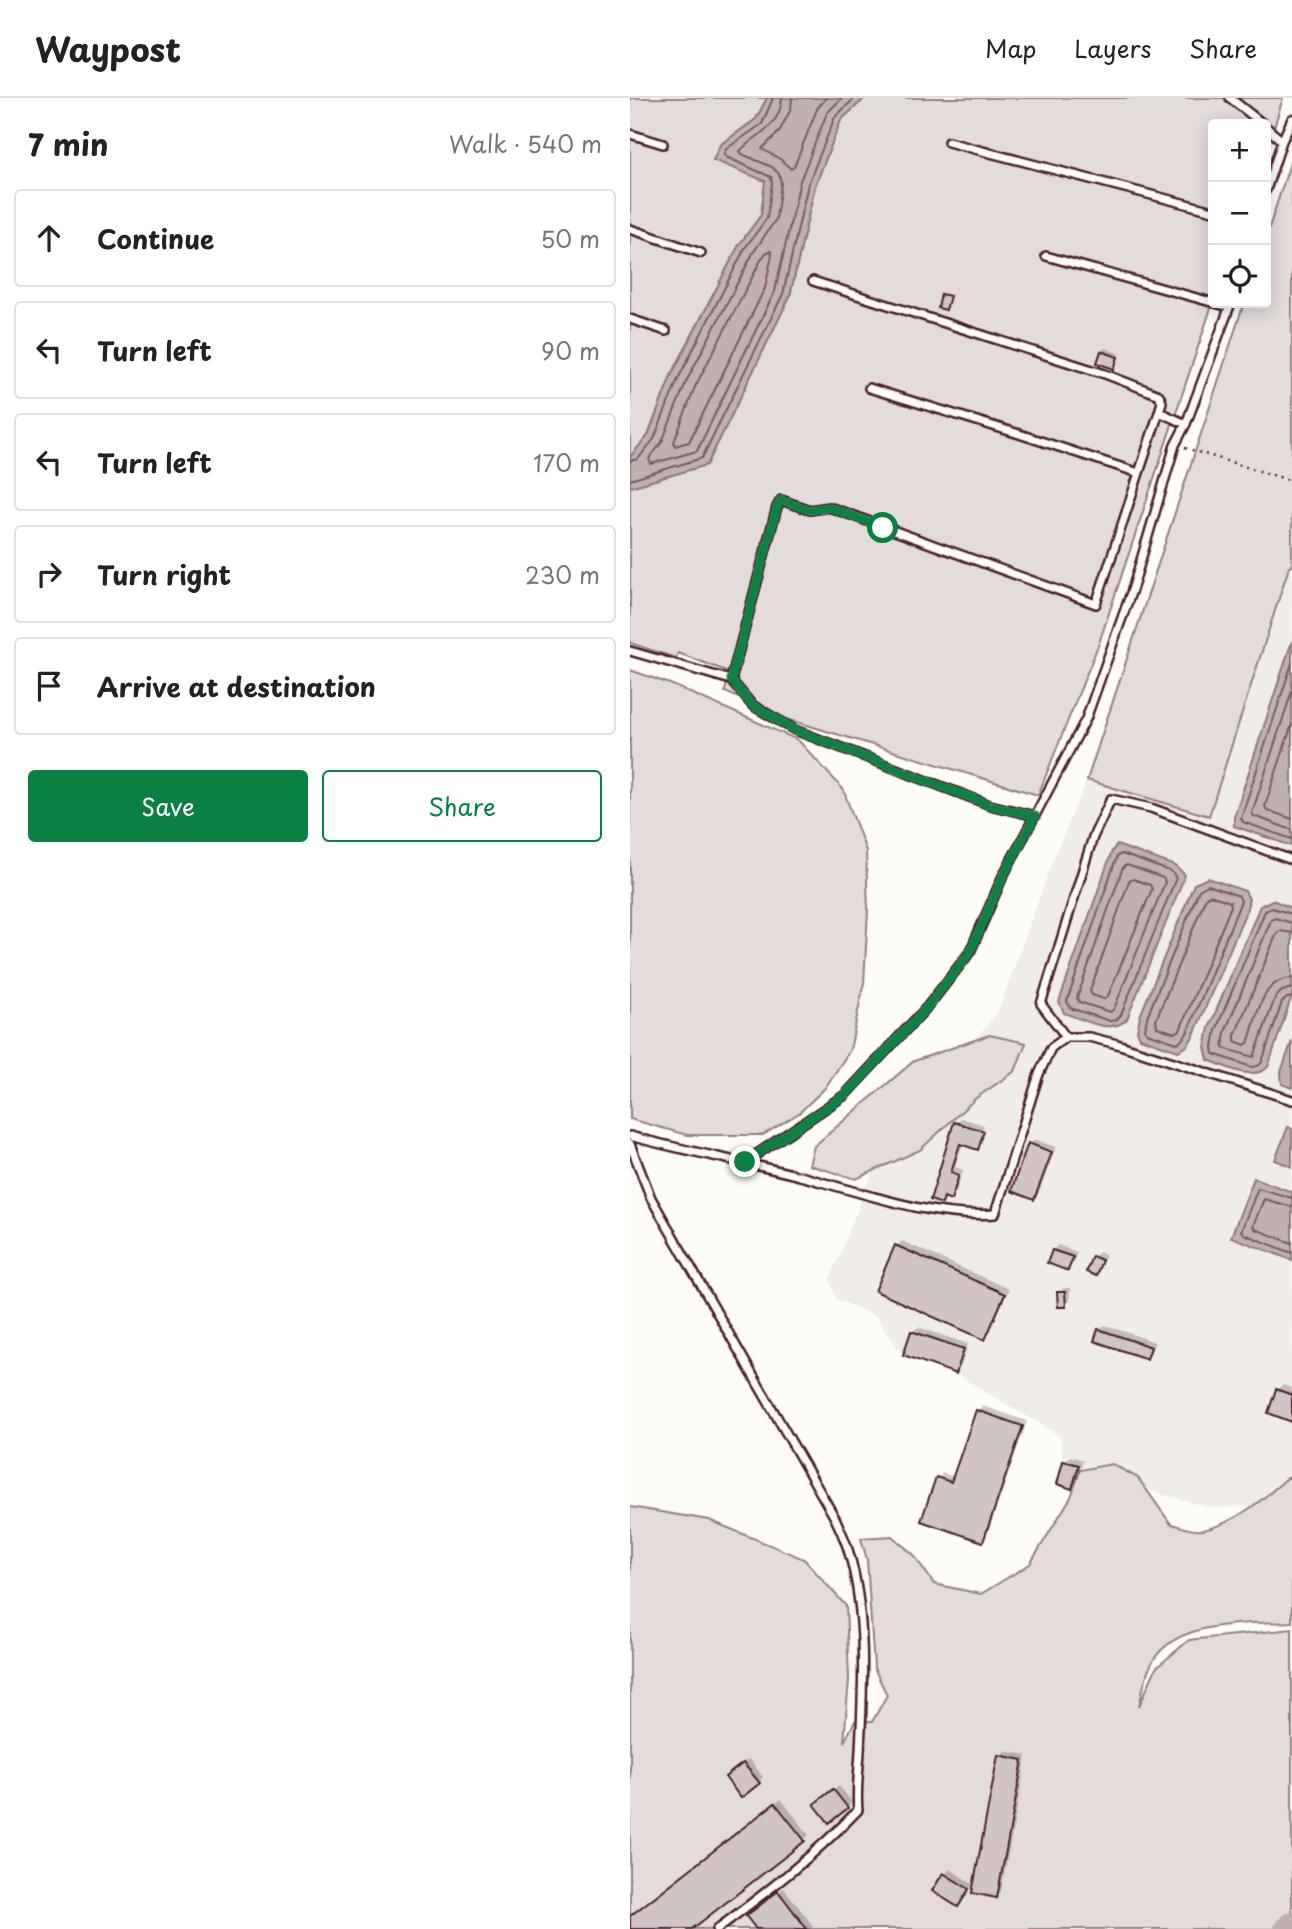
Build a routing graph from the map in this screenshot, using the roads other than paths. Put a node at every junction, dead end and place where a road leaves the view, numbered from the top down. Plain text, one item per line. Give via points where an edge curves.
1 (1234, 99) edge
2 (1292, 118) edge
3 (1256, 119) edge
4 (1271, 132) edge
5 (630, 134) edge
6 (1282, 141) junction
7 (948, 142) dead end
8 (663, 144) dead end
9 (1269, 182) edge
10 (1208, 210) edge
11 (630, 229) edge
12 (701, 253) dead end
13 (1046, 256) dead end
14 (813, 281) dead end
15 (1208, 299) edge
16 (1229, 308) edge
17 (630, 320) edge
18 (666, 331) dead end
19 (869, 388) dead end
20 (1159, 412) junction
21 (1186, 424) junction
22 (1139, 474) junction
23 (630, 651) edge
24 (731, 680) junction
25 (1035, 816) junction
26 (1292, 860) edge
27 (1066, 1037) junction
28 (1292, 1100) edge
29 (630, 1136) edge
30 (630, 1144) edge
31 (745, 1162) junction
32 (717, 1929) edge

1 - 3 lane
2 - 6 lane
4 - 6 lane
5 - 8 lane
6 - 9 lane
7 - 10 lane
11 - 12 lane
13 - 15 lane
14 - 20 lane via 1105,374 1159,395
16 - 21 lane
17 - 18 lane
19 - 22 lane
20 - 21 lane
20 - 22 lane
21 - 25 lane via 1175,445 1133,587 1086,719
22 - 24 lane via 1096,604 829,507 810,510 781,500
23 - 24 lane
24 - 25 lane via 752,705 795,730 990,805
25 - 31 lane via 970,952 928,1006 845,1095
26 - 27 lane via 1151,808 1111,799 1093,837 1041,1004
27 - 28 lane via 1117,1044
27 - 31 lane via 1051,1048 1040,1074 995,1214 974,1216 889,1202
29 - 31 lane
30 - 32 lane via 651,1198 835,1518 856,1583 861,1635 858,1810 777,1885

